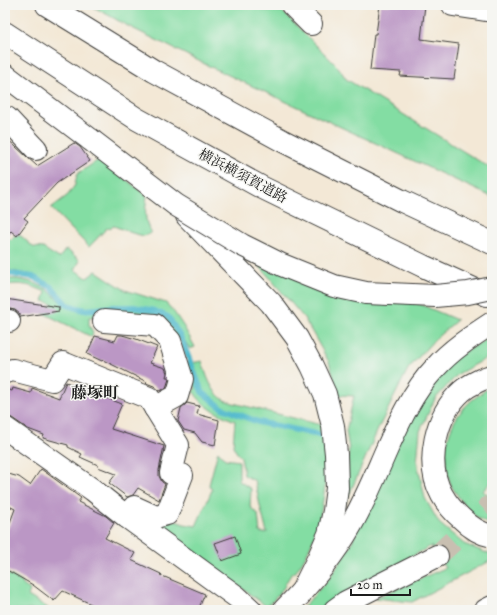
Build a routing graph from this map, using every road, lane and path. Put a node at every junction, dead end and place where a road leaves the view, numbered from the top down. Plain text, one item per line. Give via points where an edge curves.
1 (47, 5) edge
2 (292, 5) edge
3 (453, 5) edge
4 (492, 11) edge
5 (311, 24) dead end
6 (5, 33) edge
7 (5, 76) edge
8 (5, 118) edge
9 (283, 141) junction
10 (36, 149) dead end
11 (176, 205) junction
12 (492, 228) edge
13 (492, 243) edge
14 (492, 288) edge
15 (492, 297) edge
16 (104, 322) dead end
17 (492, 323) edge
18 (5, 372) edge
19 (492, 376) edge
20 (155, 408) junction
21 (5, 428) edge
22 (127, 517) junction
23 (492, 536) edge
24 (437, 556) tunnel mouth
25 (300, 595) junction
26 (492, 607) edge
27 (251, 610) edge
28 (284, 610) edge
29 (335, 610) edge
30 (486, 610) edge

1 - 9 main road via 154,71
2 - 5 main road
3 - 4 main road
6 - 15 main road, 横浜横須賀道路 via 137,119 261,187
7 - 11 main road, bridge
8 - 10 main road
9 - 12 main road
9 - 13 main road
11 - 14 main road, bridge via 242,245 334,286 366,293 435,296
11 - 25 main road, bridge via 271,303 297,338 325,394 333,426 337,488 328,534
16 - 20 main road via 155,325 170,341 182,379 178,396
17 - 25 main road via 451,352 434,368 417,391 352,524 322,570
18 - 20 main road via 13,370 52,380 63,363 149,398
19 - 23 main road via 462,390 449,406 439,426 433,454 441,494 450,508 466,524
20 - 22 main road via 178,445 171,473 182,475 167,514 156,517 134,507
21 - 22 main road
22 - 27 main road
24 - 29 main road
25 - 28 main road
26 - 30 main road

